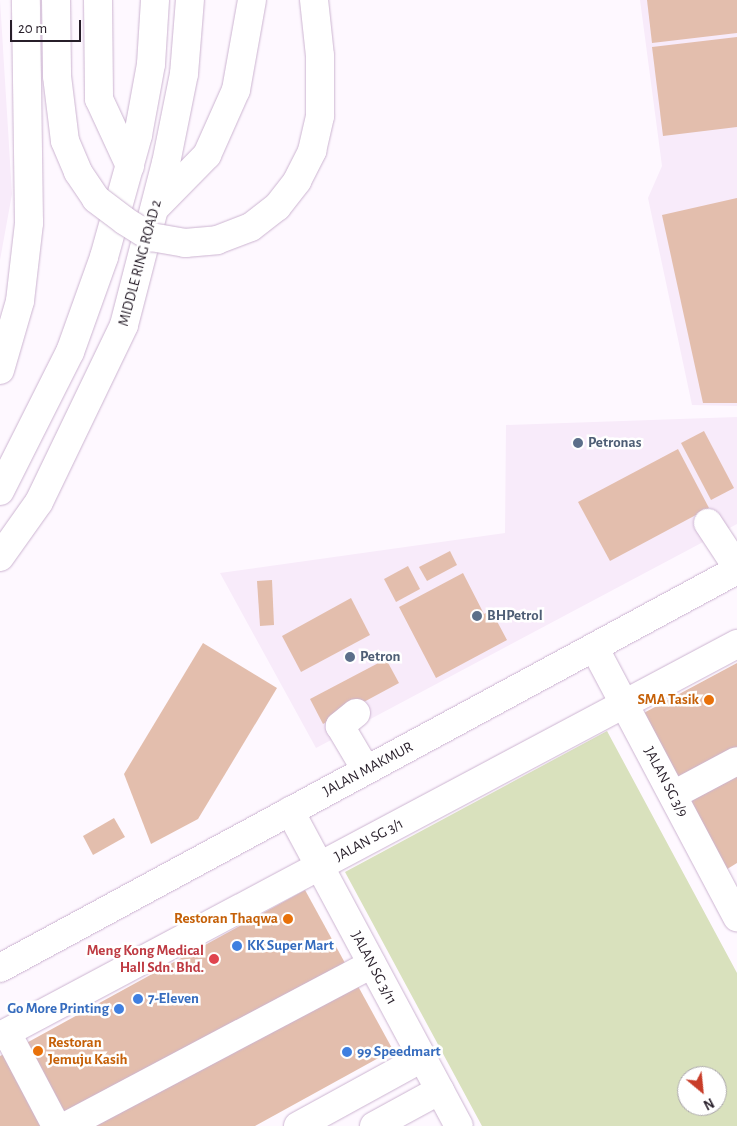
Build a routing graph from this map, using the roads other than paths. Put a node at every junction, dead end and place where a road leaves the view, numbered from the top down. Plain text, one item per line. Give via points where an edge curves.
1 (26, 0) edge
2 (56, 0) edge
3 (98, 0) edge
4 (155, 0) edge
5 (252, 0) edge
6 (314, 0) edge
7 (189, 9) edge
8 (130, 166) junction
9 (154, 208) junction
10 (0, 370) edge
11 (0, 491) edge
12 (708, 523) dead end
13 (0, 557) edge
14 (737, 568) edge
15 (737, 644) edge
16 (594, 647) junction
17 (624, 704) junction
18 (356, 713) dead end
19 (737, 761) edge
20 (366, 770) junction
21 (672, 795) junction
22 (290, 811) junction
23 (320, 866) junction
24 (730, 888) edge
25 (737, 917) edge
26 (372, 964) junction
27 (0, 968) edge
28 (3, 1034) edge
29 (422, 1058) junction
30 (440, 1090) junction
31 (386, 1123) edge
32 (56, 1126) edge
33 (66, 1126) edge
34 (298, 1126) edge
35 (459, 1126) edge

1 - 10 main road via 29,223 20,301
2 - 6 main road, bridge via 56,76 63,132 78,172 96,199 125,221 151,237 184,243 217,240 251,227 277,207 297,181 312,151 320,116 320,56
3 - 8 main road via 99,99
4 - 8 main road via 150,64
5 - 9 main road via 236,90 207,155
7 - 9 main road, MIDDLE RING ROAD 2 via 184,74
8 - 11 main road via 70,352
9 - 13 main road, MIDDLE RING ROAD 2 via 124,326 43,493
12 - 14 main road
14 - 16 main road, JALAN MAKMUR
15 - 17 main road, JALAN SG 3/1
16 - 17 main road, JALAN SG 3/9
16 - 20 main road, JALAN MAKMUR
17 - 21 main road, JALAN SG 3/9
17 - 23 main road, JALAN SG 3/1
18 - 20 main road via 340,726
19 - 21 main road
20 - 22 main road, JALAN MAKMUR
21 - 24 main road, JALAN SG 3/9
22 - 23 main road, JALAN SG 3/11
22 - 27 main road, JALAN MAKMUR
23 - 26 main road, JALAN SG 3/11
23 - 28 main road, JALAN SG 3/1
24 - 25 main road, JALAN SG 3/9
26 - 29 main road, JALAN SG 3/11
26 - 33 main road
28 - 32 main road
29 - 30 main road, JALAN SG 3/11
29 - 34 main road
30 - 31 main road
30 - 35 main road, JALAN SG 3/11

